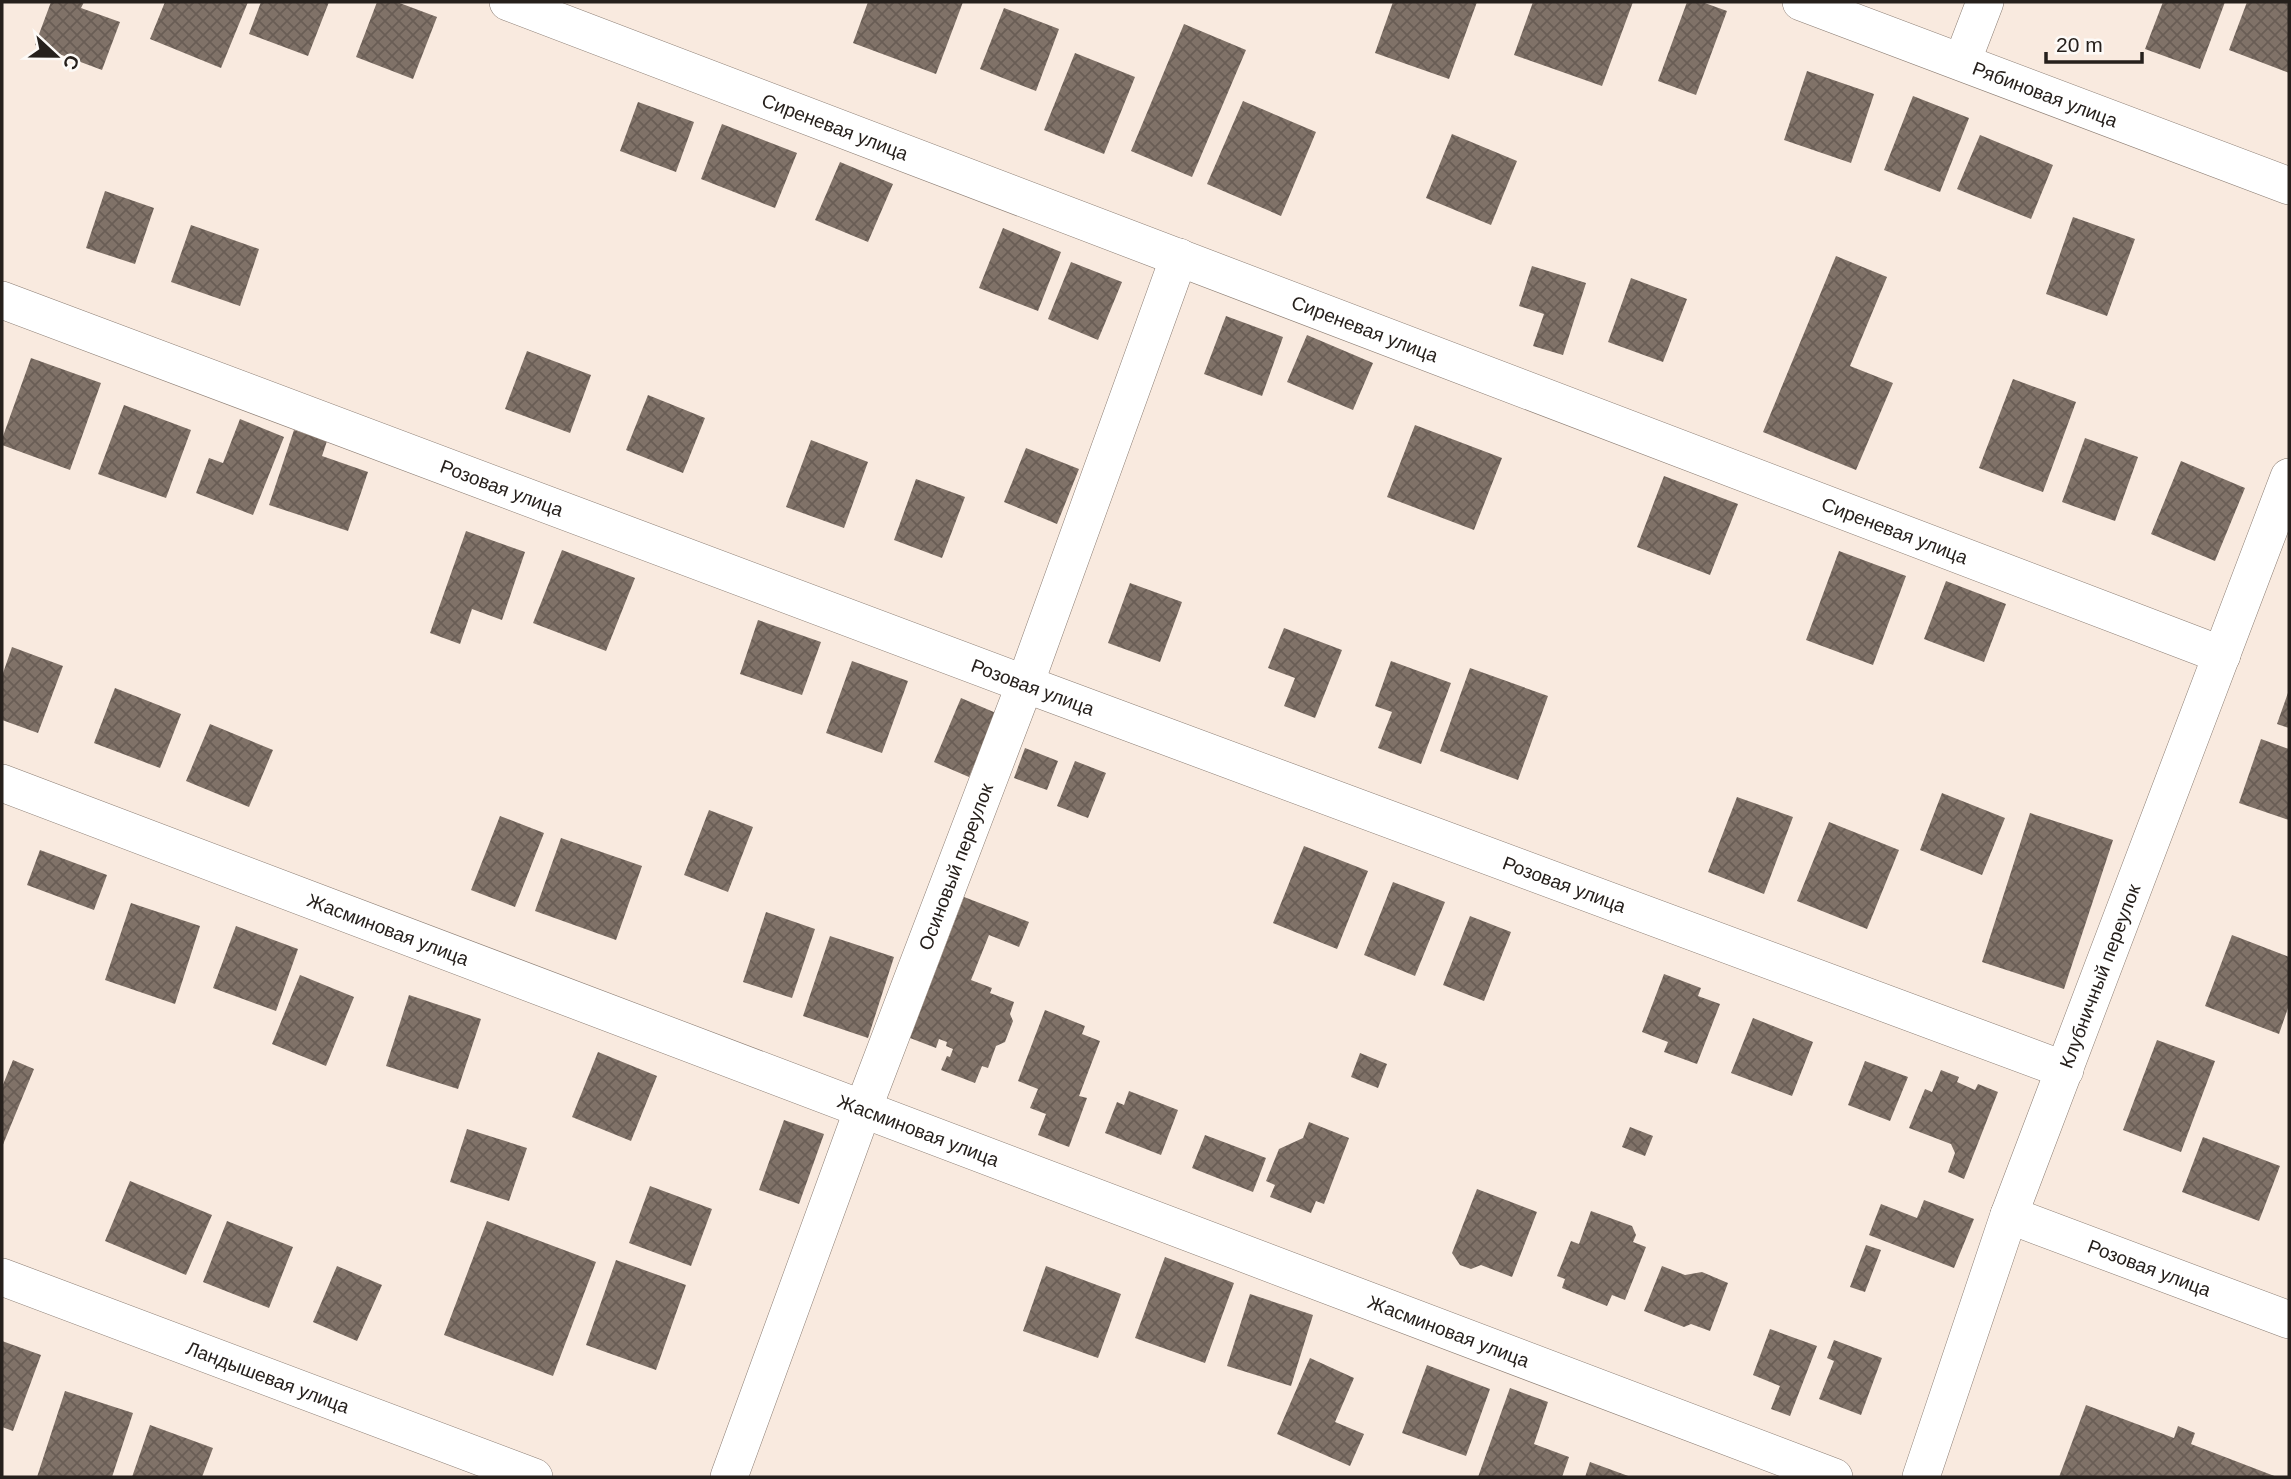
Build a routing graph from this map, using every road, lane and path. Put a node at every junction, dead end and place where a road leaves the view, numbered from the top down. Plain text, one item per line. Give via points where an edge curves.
1 (508, 2) edge
2 (1801, 2) edge
3 (1985, 2) edge
4 (1962, 62) junction
5 (2289, 186) edge
6 (1179, 257) junction
7 (3, 305) edge
8 (2289, 477) edge
9 (2222, 655) junction
10 (1024, 684) junction
11 (2, 783) edge
12 (2065, 1069) junction
13 (863, 1109) junction
14 (2009, 1216) junction
15 (2, 1277) edge
16 (2289, 1320) edge
17 (534, 1477) edge
18 (729, 1477) edge
19 (1835, 1477) edge
20 (1921, 1477) edge

1 - 6 street, Сиреневая улица
2 - 4 street, Рябиновая улица
3 - 4 street
4 - 5 street, Рябиновая улица
6 - 9 street, Сиреневая улица
6 - 10 street, Осиновый переулок
7 - 10 street, Розовая улица
8 - 9 street, Клубничный переулок
9 - 12 street, Клубничный переулок
10 - 12 street, Розовая улица
10 - 13 street, Осиновый переулок
11 - 13 street, Жасминовая улица
12 - 14 street, Клубничный переулок
13 - 18 street, Осиновый переулок
13 - 19 street, Жасминовая улица
14 - 16 street, Розовая улица
14 - 20 street, Клубничный переулок
15 - 17 street, Ландышевая улица

